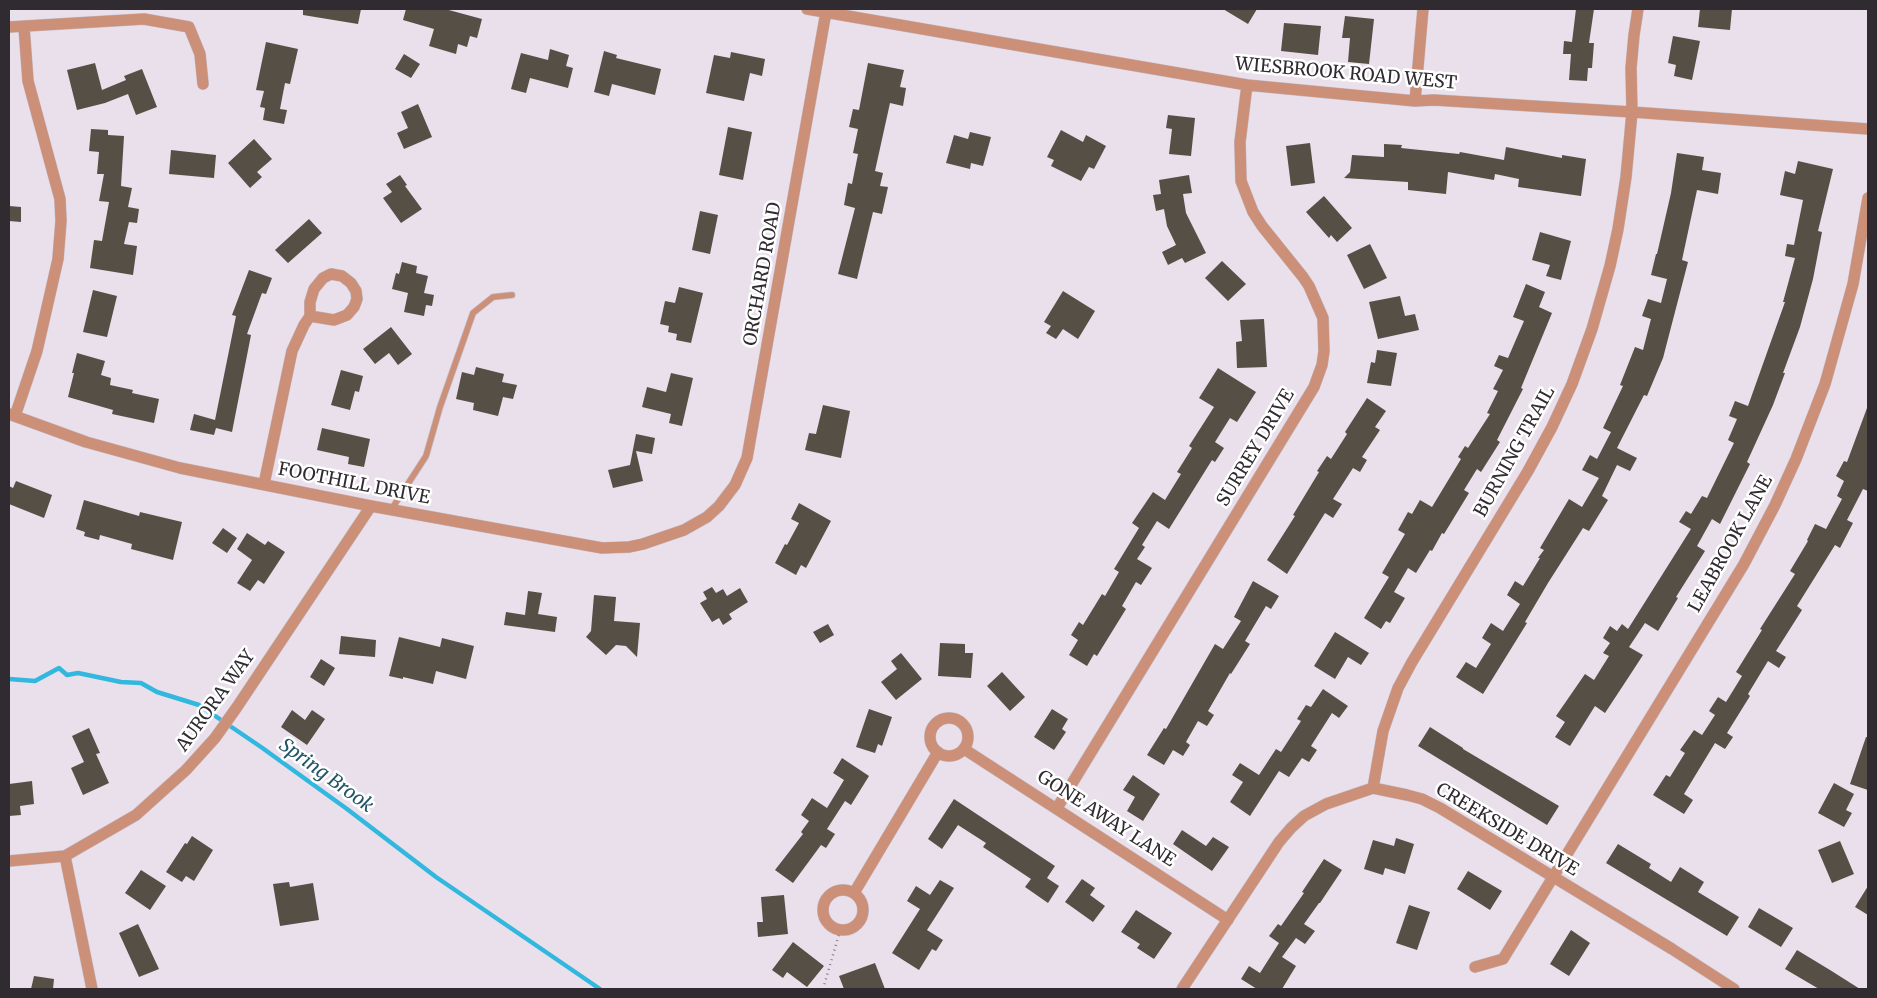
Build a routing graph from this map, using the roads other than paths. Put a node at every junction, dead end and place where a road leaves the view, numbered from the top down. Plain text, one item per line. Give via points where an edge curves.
1 (807, 9) edge
2 (1423, 9) edge
3 (1638, 9) edge
4 (826, 12) junction
5 (9, 28) edge
6 (24, 28) junction
7 (204, 84) dead end
8 (1247, 85) junction
9 (1415, 101) junction
10 (1632, 112) junction
11 (1868, 129) edge
12 (1868, 198) edge
13 (512, 295) dead end
14 (310, 316) junction
15 (12, 415) edge
16 (264, 484) junction
17 (371, 506) junction
18 (391, 510) junction
19 (696, 524) joint
20 (964, 749) junction
21 (938, 752) junction
22 (1373, 788) junction
23 (1057, 808) junction
24 (65, 856) junction
25 (9, 861) edge
26 (1554, 878) junction
27 (854, 893) junction
28 (1228, 920) junction
29 (1475, 967) dead end
30 (1721, 986) edge
31 (92, 989) edge
32 (1182, 989) edge
33 (1734, 989) edge

1 - 4 street, WIESBROOK ROAD WEST
2 - 9 street
3 - 10 street, BURNING TRAIL via 1631,68
4 - 8 street, WIESBROOK ROAD WEST
4 - 19 street, ORCHARD ROAD via 747,458 728,495
5 - 6 street
6 - 7 street via 144,19 189,27 200,54
6 - 15 street via 28,81 60,198 61,221 58,259 37,351
8 - 9 street, WIESBROOK ROAD WEST
8 - 23 street, SURREY DRIVE via 1240,142 1241,180 1253,212 1303,277 1324,318 1322,365 1314,387
9 - 10 street, WIESBROOK ROAD WEST
10 - 11 street, WIESBROOK ROAD WEST
10 - 22 street, BURNING TRAIL via 1618,229 1604,292 1584,354 1552,427 1528,471 1398,688 1383,731
12 - 26 street, LEABROOK LANE via 1853,284 1830,367 1779,498 1744,564
13 - 18 lane via 493,297 473,313 426,456
14 - 14 street via 314,289 323,278 331,274 342,276 351,283 357,299 347,315 334,320
14 - 16 street via 292,351
15 - 16 street, FOOTHILL DRIVE via 86,442 180,468
16 - 17 street, FOOTHILL DRIVE
17 - 18 street, FOOTHILL DRIVE
17 - 24 street, AURORA WAY via 237,707 198,758 136,815
18 - 19 street, FOOTHILL DRIVE via 602,548 649,542
20 - 21 street via 952,756
20 - 21 street via 968,742 966,728 954,719 947,719 940,721 931,732 933,746
20 - 23 street, GONE AWAY LANE
21 - 27 street
22 - 26 street, CREEKSIDE DRIVE via 1422,799
22 - 28 street via 1326,804 1304,816 1279,842
23 - 28 street, GONE AWAY LANE
24 - 25 street, AURORA WAY
24 - 31 street
26 - 29 street, LEABROOK LANE via 1503,959
26 - 30 street, CREEKSIDE DRIVE
27 - 27 street via 864,906 861,922 848,930 832,928 823,915 826,899 839,890
28 - 32 street
30 - 33 street, CREEKSIDE DRIVE

